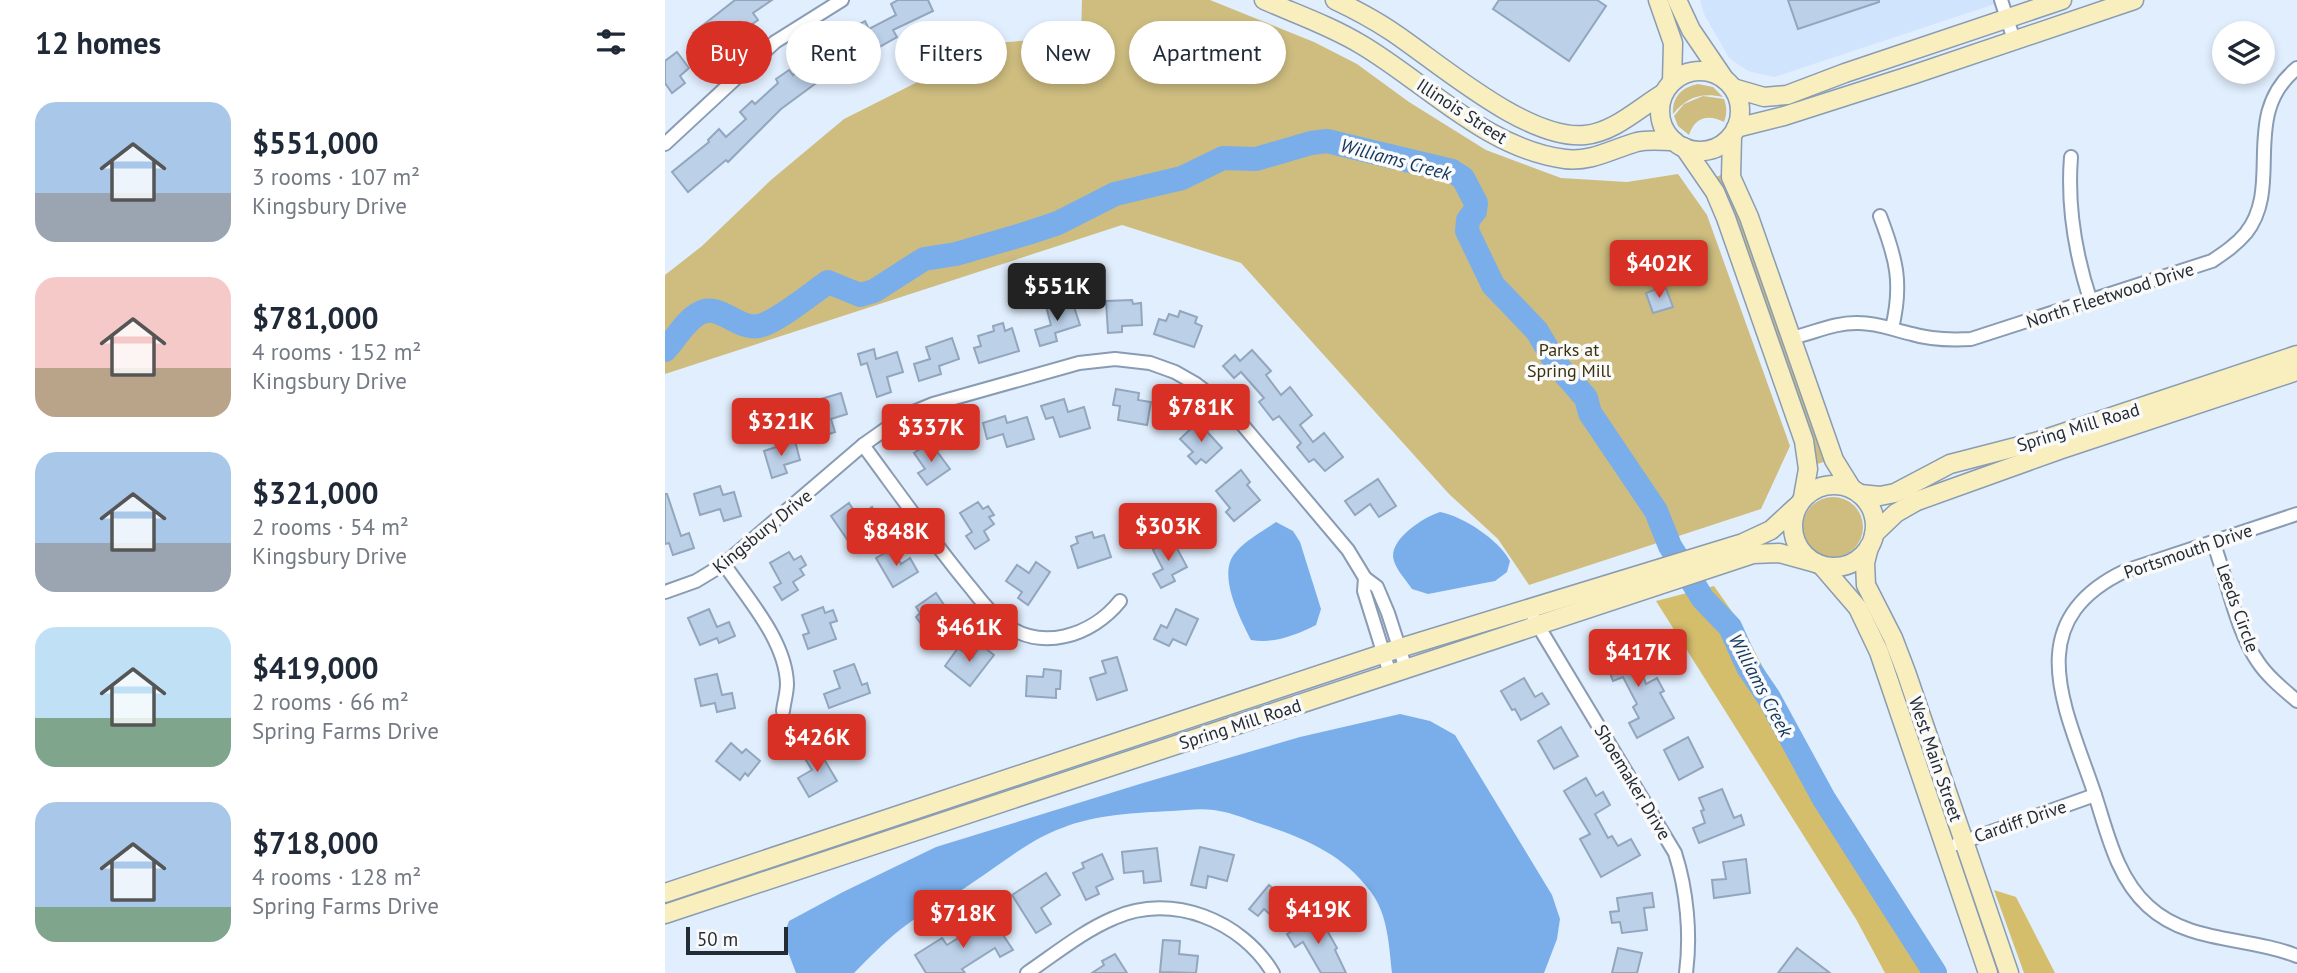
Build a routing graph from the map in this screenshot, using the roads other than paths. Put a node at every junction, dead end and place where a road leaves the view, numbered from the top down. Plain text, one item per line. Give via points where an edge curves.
1 (842, 0) edge
2 (1264, 0) edge
3 (1335, 0) edge
4 (1658, 0) edge
5 (1677, 0) edge
6 (2001, 0) edge
7 (2062, 0) edge
8 (2134, 0) edge
9 (2007, 18) junction
10 (2014, 40) junction
11 (2297, 68) edge
12 (1728, 83) junction
13 (1668, 88) junction
14 (1734, 132) junction
15 (665, 144) edge
16 (1679, 144) junction
17 (2071, 157) dead end
18 (1881, 216) dead end
19 (2091, 302) junction
20 (1892, 328) junction
21 (1791, 338) junction
22 (2297, 355) edge
23 (2297, 371) edge
24 (863, 445) junction
25 (1856, 491) junction
26 (1800, 502) junction
27 (2297, 514) edge
28 (1871, 540) junction
29 (2213, 542) junction
30 (1708, 561) junction
31 (724, 564) junction
32 (1819, 564) junction
33 (1655, 578) junction
34 (665, 592) edge
35 (1120, 601) dead end
36 (1527, 607) junction
37 (1538, 625) junction
38 (1391, 651) junction
39 (1398, 671) junction
40 (2297, 701) edge
41 (783, 711) dead end
42 (2095, 795) junction
43 (1963, 841) junction
44 (1945, 847) junction
45 (665, 893) edge
46 (665, 914) edge
47 (2297, 956) edge
48 (1027, 973) edge
49 (1273, 973) edge
50 (1686, 973) edge
51 (1988, 973) edge
52 (2009, 973) edge

1 - 15 street via 775,42
2 - 16 street, Illinois Street via 1362,45 1464,115 1525,149 1585,159 1639,142
3 - 13 street, Illinois Street via 1381,25 1499,107 1558,132 1597,133
4 - 13 street via 1673,43
5 - 12 street via 1691,30
6 - 9 street
7 - 9 street
8 - 10 street
9 - 10 street
9 - 12 street via 1787,95 1764,97
10 - 14 street
11 - 19 street, North Fleetwood Drive via 2282,84 2266,118 2261,199 2246,232 2212,261
12 - 13 street via 1706,71 1694,71 1678,77
12 - 14 street via 1740,107
13 - 16 street via 1661,102 1661,119
14 - 16 street via 1710,150
14 - 21 street via 1731,177 1745,204
16 - 26 street via 1715,192 1726,218 1804,441 1808,468
17 - 19 street via 2071,224
18 - 20 street via 1897,265 1899,287
19 - 20 street, North Fleetwood Drive via 1971,340 1924,337
20 - 21 street, North Fleetwood Drive via 1834,325
21 - 25 street via 1834,460
22 - 25 street, Spring Mill Road via 2039,442 1950,464 1895,493 1880,496
23 - 28 street, Spring Mill Road via 1917,501 1896,513
24 - 31 street, Kingsbury Drive
24 - 35 street via 945,557 1012,629 1044,639 1075,635
24 - 38 street, Kingsbury Drive via 890,424 933,404 1089,362 1150,363 1187,378 1230,410 1348,550 1364,578 1377,587
25 - 26 street via 1830,484 1815,488
25 - 28 street via 1874,516
26 - 30 street, Spring Mill Road via 1767,532
26 - 32 street via 1793,517 1795,539
27 - 29 street, Portsmouth Drive
28 - 32 street via 1860,558 1848,564
28 - 43 street, West Main Street via 1866,585 1904,665
29 - 40 street, Leeds Circle via 2247,642 2265,670
29 - 42 street, Portsmouth Drive via 2106,580 2086,596 2071,617 2059,647 2057,669
30 - 32 street, Spring Mill Road via 1767,552
30 - 33 street, Spring Mill Road
31 - 34 street, Kingsbury Drive
31 - 41 street via 765,622 779,651 787,685
32 - 44 street, West Main Street via 1858,608 1875,641
33 - 36 street, Spring Mill Road
33 - 37 street, Spring Mill Road
36 - 37 street, Shoemaker Drive
36 - 38 street, Spring Mill Road
37 - 39 street, Spring Mill Road
37 - 50 street, Shoemaker Drive via 1675,853 1688,940
38 - 39 street, Kingsbury Drive
38 - 45 street, Spring Mill Road
39 - 46 street, Spring Mill Road
42 - 43 street, Cardiff Drive
42 - 47 street, Portsmouth Drive via 2119,865 2148,906 2196,933 2275,947
43 - 44 street, Cardiff Drive
43 - 52 street, West Main Street
44 - 51 street, West Main Street
48 - 49 street via 1115,917 1165,909 1195,914 1224,926 1256,949

